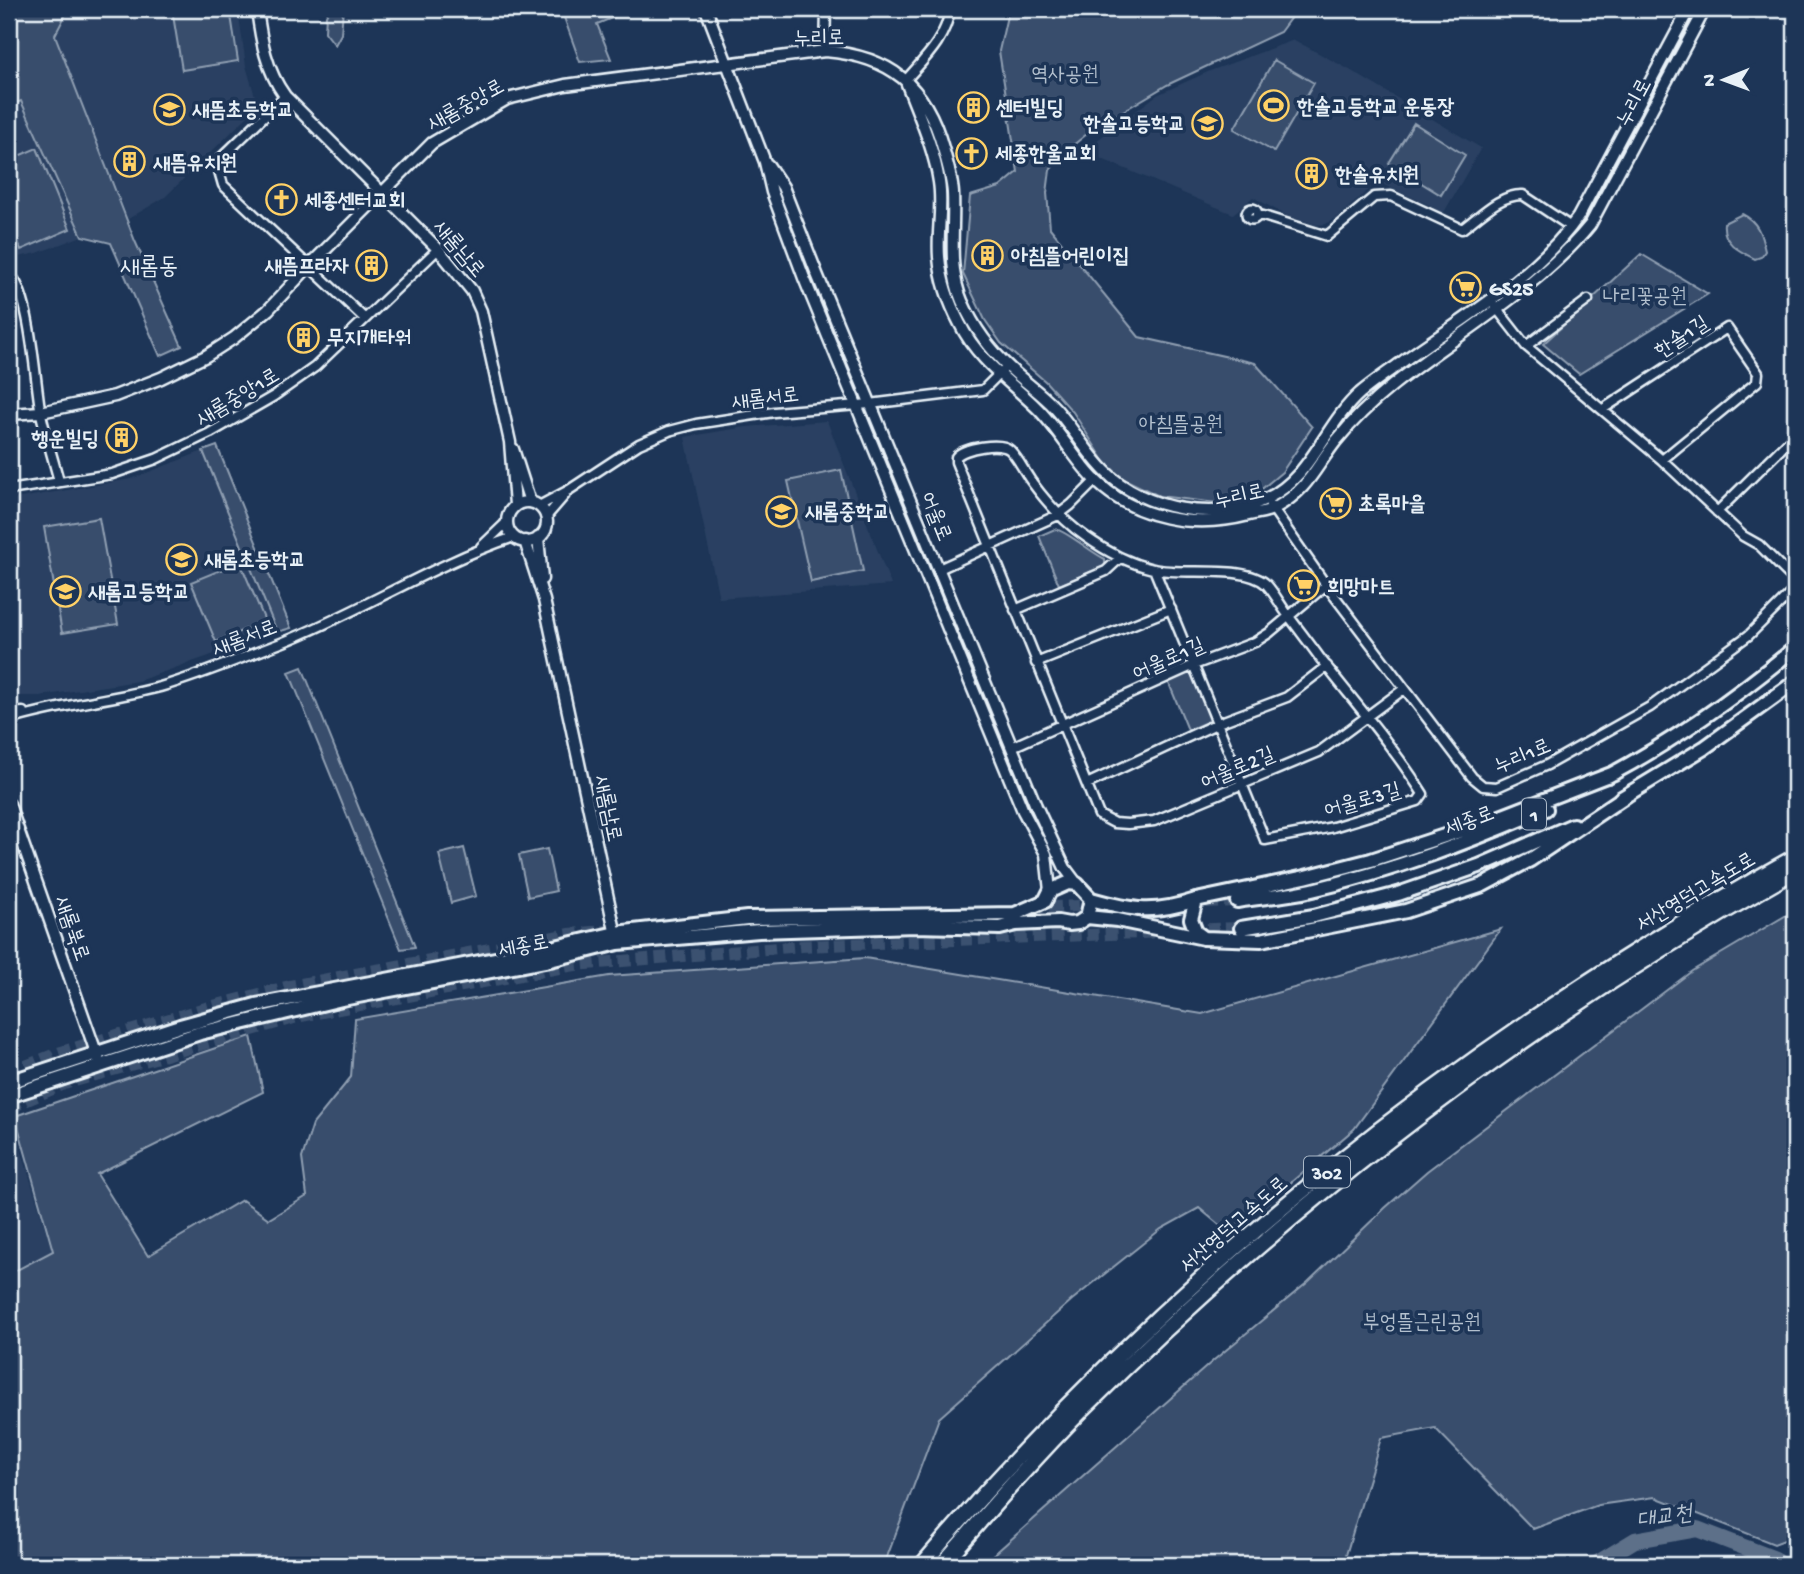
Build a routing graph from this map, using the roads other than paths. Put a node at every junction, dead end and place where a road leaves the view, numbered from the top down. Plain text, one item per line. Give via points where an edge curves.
1 (257, 9) edge
2 (706, 9) edge
3 (826, 9) edge
4 (950, 9) edge
5 (1689, 9) edge
6 (1705, 9) edge
7 (825, 51) junction
8 (727, 65) junction
9 (905, 80) junction
10 (285, 96) junction
11 (765, 162) junction
12 (383, 194) junction
13 (1257, 215) dead end
14 (1571, 227) junction
15 (438, 249) junction
16 (310, 265) junction
17 (9, 274) edge
18 (1588, 300) dead end
19 (1492, 304) junction
20 (365, 319) junction
21 (1526, 346) junction
22 (1007, 365) junction
23 (999, 376) junction
24 (870, 404) junction
25 (857, 405) junction
26 (1603, 409) junction
27 (41, 412) junction
28 (9, 414) edge
29 (1795, 435) edge
30 (510, 442) junction
31 (1662, 460) junction
32 (59, 481) junction
33 (1095, 481) junction
34 (9, 490) edge
35 (569, 490) junction
36 (1266, 499) junction
37 (535, 504) junction
38 (516, 505) junction
39 (1272, 509) junction
40 (1717, 512) junction
41 (1058, 515) junction
42 (546, 517) junction
43 (507, 522) junction
44 (514, 537) junction
45 (538, 538) junction
46 (525, 541) junction
47 (990, 547) junction
48 (479, 549) junction
49 (1120, 558) junction
50 (939, 569) junction
51 (1154, 569) junction
52 (1795, 581) edge
53 (1326, 585) junction
54 (1795, 589) edge
55 (544, 600) junction
56 (1171, 609) junction
57 (1015, 610) junction
58 (1289, 616) junction
59 (1795, 648) edge
60 (1036, 663) junction
61 (1194, 665) junction
62 (1327, 666) junction
63 (1795, 682) edge
64 (1404, 689) junction
65 (40, 710) junction
66 (9, 713) edge
67 (1366, 718) junction
68 (9, 720) edge
69 (1218, 723) junction
70 (1061, 725) junction
71 (1012, 747) junction
72 (1614, 773) junction
73 (1242, 783) junction
74 (1087, 784) junction
75 (1628, 795) junction
76 (9, 804) edge
77 (1795, 857) edge
78 (1795, 871) edge
79 (1077, 884) junction
80 (1048, 896) junction
81 (1091, 899) junction
82 (1196, 900) junction
83 (1237, 901) tunnel mouth
84 (1087, 917) junction
85 (1058, 922) junction
86 (1241, 928) tunnel mouth
87 (617, 938) junction
88 (1204, 938) junction
89 (98, 1058) junction
90 (9, 1082) edge
91 (9, 1096) edge
92 (922, 1565) edge
93 (942, 1565) edge

1 - 10 street, 새롬남로 via 269,68
2 - 8 street, 어울로
3 - 7 street
4 - 9 street via 946,31
5 - 14 street, 누리로
6 - 19 street, 누리로 via 1590,225 1556,262
7 - 8 street, 누리로
7 - 9 street, 누리로 via 865,58
8 - 11 street, 어울로
8 - 12 street, 새롬중앙로 via 565,85 506,99 432,143
9 - 22 street, 누리로 via 925,101 945,153 953,189 953,270 961,297 983,340
9 - 23 street, 누리로 via 939,181 939,256 948,300 971,344
10 - 12 street, 새롬남로
10 - 16 street via 221,158 219,171 223,185
11 - 24 street, 어울로 via 783,187
11 - 25 street, 어울로 via 795,254
12 - 15 street, 새롬남로
12 - 16 street, 새롬중앙로
13 - 14 street via 1327,236 1374,197 1391,196 1462,229 1504,198 1523,195
14 - 19 street, 누리로
15 - 20 street, 새롬중앙1로
15 - 30 street, 새롬남로 via 472,291 481,311
16 - 20 street
16 - 27 street, 새롬중앙로 via 268,310 205,356 115,396
17 - 27 street via 24,305
18 - 21 street
19 - 21 street
19 - 36 street, 누리로 via 1362,391 1294,479
19 - 39 street, 누리로 via 1367,406 1334,443 1303,489
20 - 32 street, 새롬중앙1로 via 315,368 210,433 112,474
21 - 26 street
22 - 23 street
22 - 36 street, 누리로 via 1055,409 1107,474 1138,495 1170,507 1214,511
23 - 24 street, 새롬서로 via 984,390
23 - 33 street, 누리로 via 1036,407
24 - 25 street, 새롬서로
24 - 50 street, 어울로
25 - 35 street, 새롬서로 via 774,412 670,431 639,444
25 - 80 street, 어울로 via 1023,811 1046,854
26 - 31 street
26 - 31 street, 한솔1길 via 1727,328 1758,373 1757,382
27 - 28 street, 새롬중앙로
27 - 32 street
29 - 40 street
30 - 37 street, 새롬남로
30 - 38 street, 새롬남로
31 - 40 street
32 - 34 street, 새롬중앙1로
33 - 39 street, 누리로 via 1130,504 1166,519 1224,521
33 - 41 street
35 - 37 street
35 - 42 street
36 - 39 street, 누리1로
37 - 38 street
37 - 42 street
38 - 43 street
39 - 53 street, 누리1로
40 - 52 street
41 - 47 street
41 - 47 street, 어울로3길 via 1009,449 1001,445 961,452 956,462
41 - 49 street, 어울로3길
42 - 45 street
43 - 44 street
43 - 48 street
44 - 46 street
44 - 48 street
45 - 46 street
45 - 55 street, 새롬남로
46 - 55 street, 새롬남로
47 - 50 street
47 - 57 street, 어울로3길
48 - 65 street, 새롬서로 via 285,641 224,664 162,686
49 - 51 street, 어울로3길
49 - 57 street via 1106,571
50 - 71 street, 어울로
51 - 56 street, 어울로3길
51 - 58 street, 어울로3길 via 1247,574 1267,586
53 - 58 street, 어울로1길
53 - 64 street, 누리1로
54 - 64 street, 누리1로 via 1749,635 1650,707 1547,765 1497,787 1483,786 1472,777
55 - 87 street, 새롬남로
56 - 60 street
56 - 61 street, 어울로3길
57 - 60 street, 어울로3길
58 - 61 street, 어울로1길 via 1255,642
58 - 62 street, 어울로3길
59 - 72 main road, 세종로 / 1 via 1701,719
60 - 70 street, 어울로3길
61 - 69 street, 어울로3길
61 - 70 street, 어울로1길
62 - 67 street, 어울로3길
62 - 69 street via 1287,697
63 - 75 main road, 1 via 1704,748
64 - 67 street, 어울로2길
65 - 66 street
65 - 68 street, 새롬서로
67 - 73 street, 어울로2길 via 1319,752
67 - 73 street, 어울로3길 via 1423,794 1418,801 1334,827 1265,840
69 - 73 street, 어울로3길
69 - 74 street
70 - 71 street, 어울로1길
70 - 74 street, 어울로2길
71 - 79 street, 어울로 via 1065,868
72 - 82 main road via 1502,817 1371,860
72 - 83 main road, 세종로 / 1 via 1470,842 1309,891
73 - 74 street, 어울로2길 via 1154,821 1128,824 1099,815
75 - 86 main road, 1 via 1564,830 1398,894 1314,916
75 - 88 main road, 세종로 via 1530,860 1447,899 1261,940
76 - 89 street, 새롬북로
77 - 92 highway, 서산영덕고속도로 / 302 via 1615,963 1412,1103 1179,1298 1069,1404
78 - 93 highway, 서산영덕고속도로 / 302 via 1622,974 1524,1040 1300,1209 1082,1410
79 - 80 main road, 세종로 via 1068,883
79 - 81 main road
80 - 85 main road via 1049,912
80 - 87 main road, 세종로 via 1026,911 1000,915 747,918
81 - 82 main road via 1138,910
81 - 84 main road
82 - 88 main road via 1191,919
84 - 85 main road, 세종로 via 1078,923
84 - 88 main road, 세종로
85 - 87 main road, 세종로 via 1000,928 915,926
87 - 89 main road, 세종로 via 256,1005
89 - 90 main road, 세종로
89 - 91 main road, 세종로

